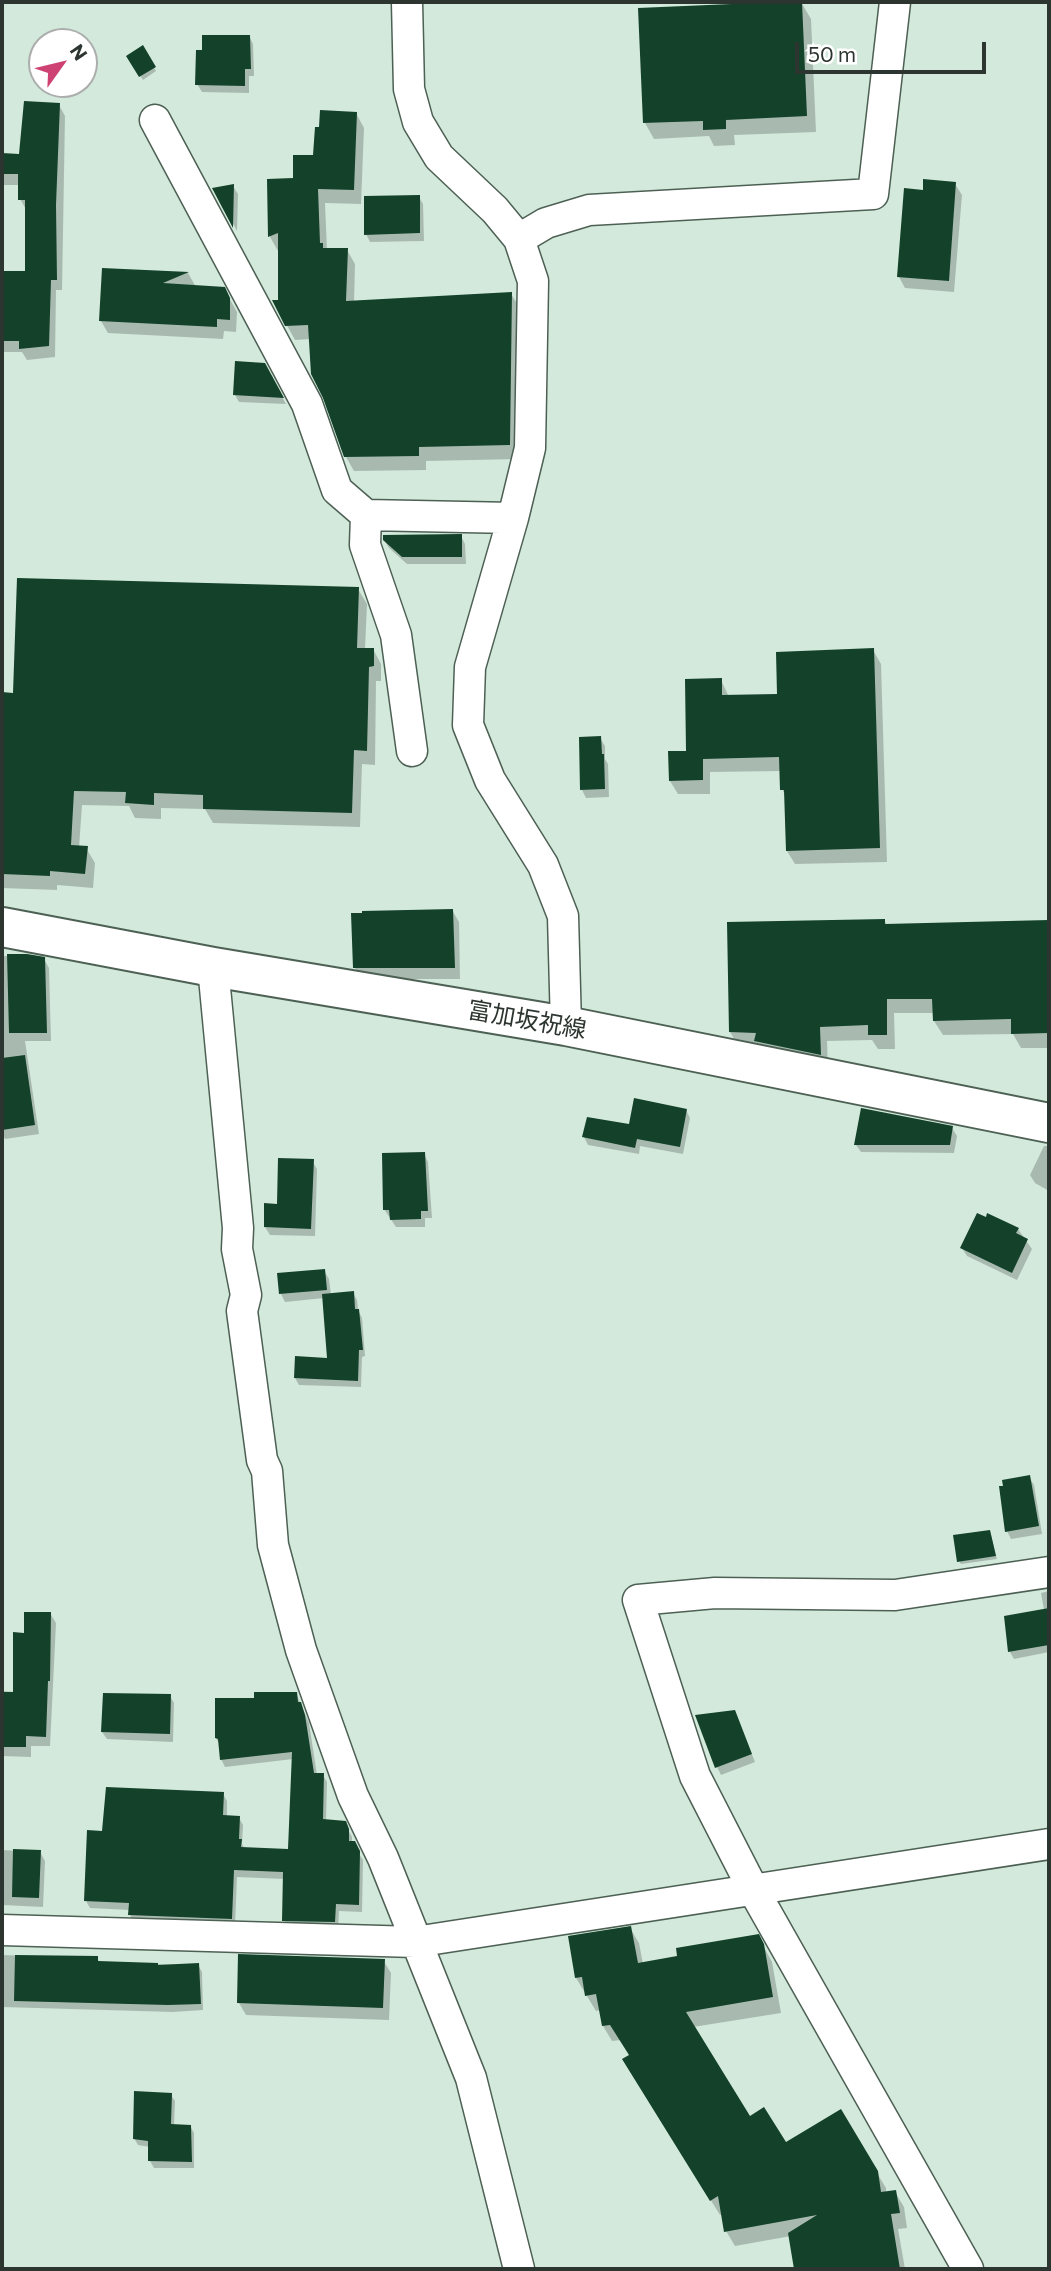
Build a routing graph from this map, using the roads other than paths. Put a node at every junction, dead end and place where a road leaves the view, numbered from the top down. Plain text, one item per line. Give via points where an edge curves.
1 (407, 2) edge
2 (895, 2) edge
3 (155, 120) dead end
4 (519, 240) junction
5 (366, 515) junction
6 (513, 518) junction
7 (412, 751) dead end
8 (2, 927) edge
9 (213, 967) junction
10 (566, 1026) junction
11 (1049, 1123) edge
12 (1049, 1572) edge
13 (1049, 1844) edge
14 (754, 1891) junction
15 (2, 1930) edge
16 (415, 1942) junction
17 (519, 2269) edge
18 (968, 2269) edge

1 - 4 street via 409,89 418,122 439,157 495,210
2 - 4 street via 873,194 589,210 546,223
3 - 5 street via 307,404 337,490
4 - 6 street via 533,281 531,407 530,448
5 - 6 street
5 - 7 street via 365,545 396,635
6 - 10 street via 470,667 468,725 490,780 543,865 563,916
8 - 9 main road, 富加坂祝線
9 - 10 main road, 富加坂祝線
9 - 16 street via 237,1249 246,1295 242,1311 261,1460 267,1471 273,1545 301,1650 340,1760
10 - 11 main road, 富加坂祝線
12 - 14 street via 895,1595 715,1593 638,1600 695,1776
13 - 14 street
14 - 16 street
14 - 18 street
15 - 16 street
16 - 17 street via 471,2078

